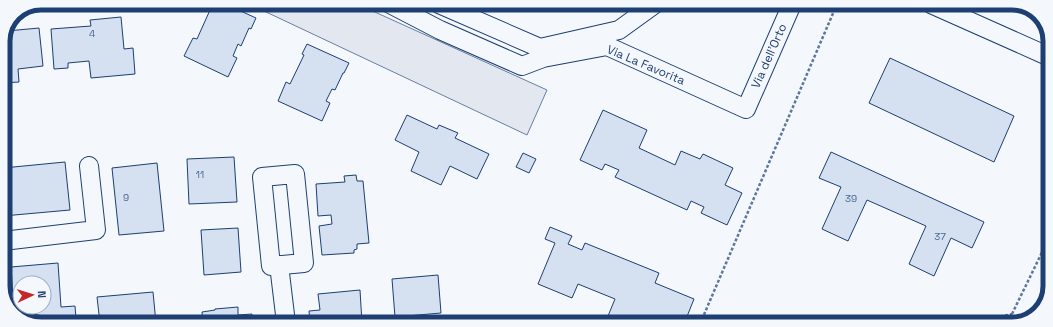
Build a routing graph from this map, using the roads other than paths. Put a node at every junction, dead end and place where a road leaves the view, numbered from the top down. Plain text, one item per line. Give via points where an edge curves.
1 (400, 10) edge
2 (452, 10) edge
3 (647, 10) edge
4 (789, 10) edge
5 (945, 10) edge
6 (1043, 54) edge
7 (746, 109) joint
8 (89, 166) dead end
9 (10, 240) edge
10 (279, 265) junction
11 (285, 317) edge

1 - 7 street, Via La Favorita via 522,66 543,58 607,46
2 - 3 street via 540,48 619,30
4 - 7 street, Via dell'Orto
5 - 6 street
8 - 9 street via 96,230
10 - 10 street via 271,266 262,177 295,174 304,263
10 - 11 street

